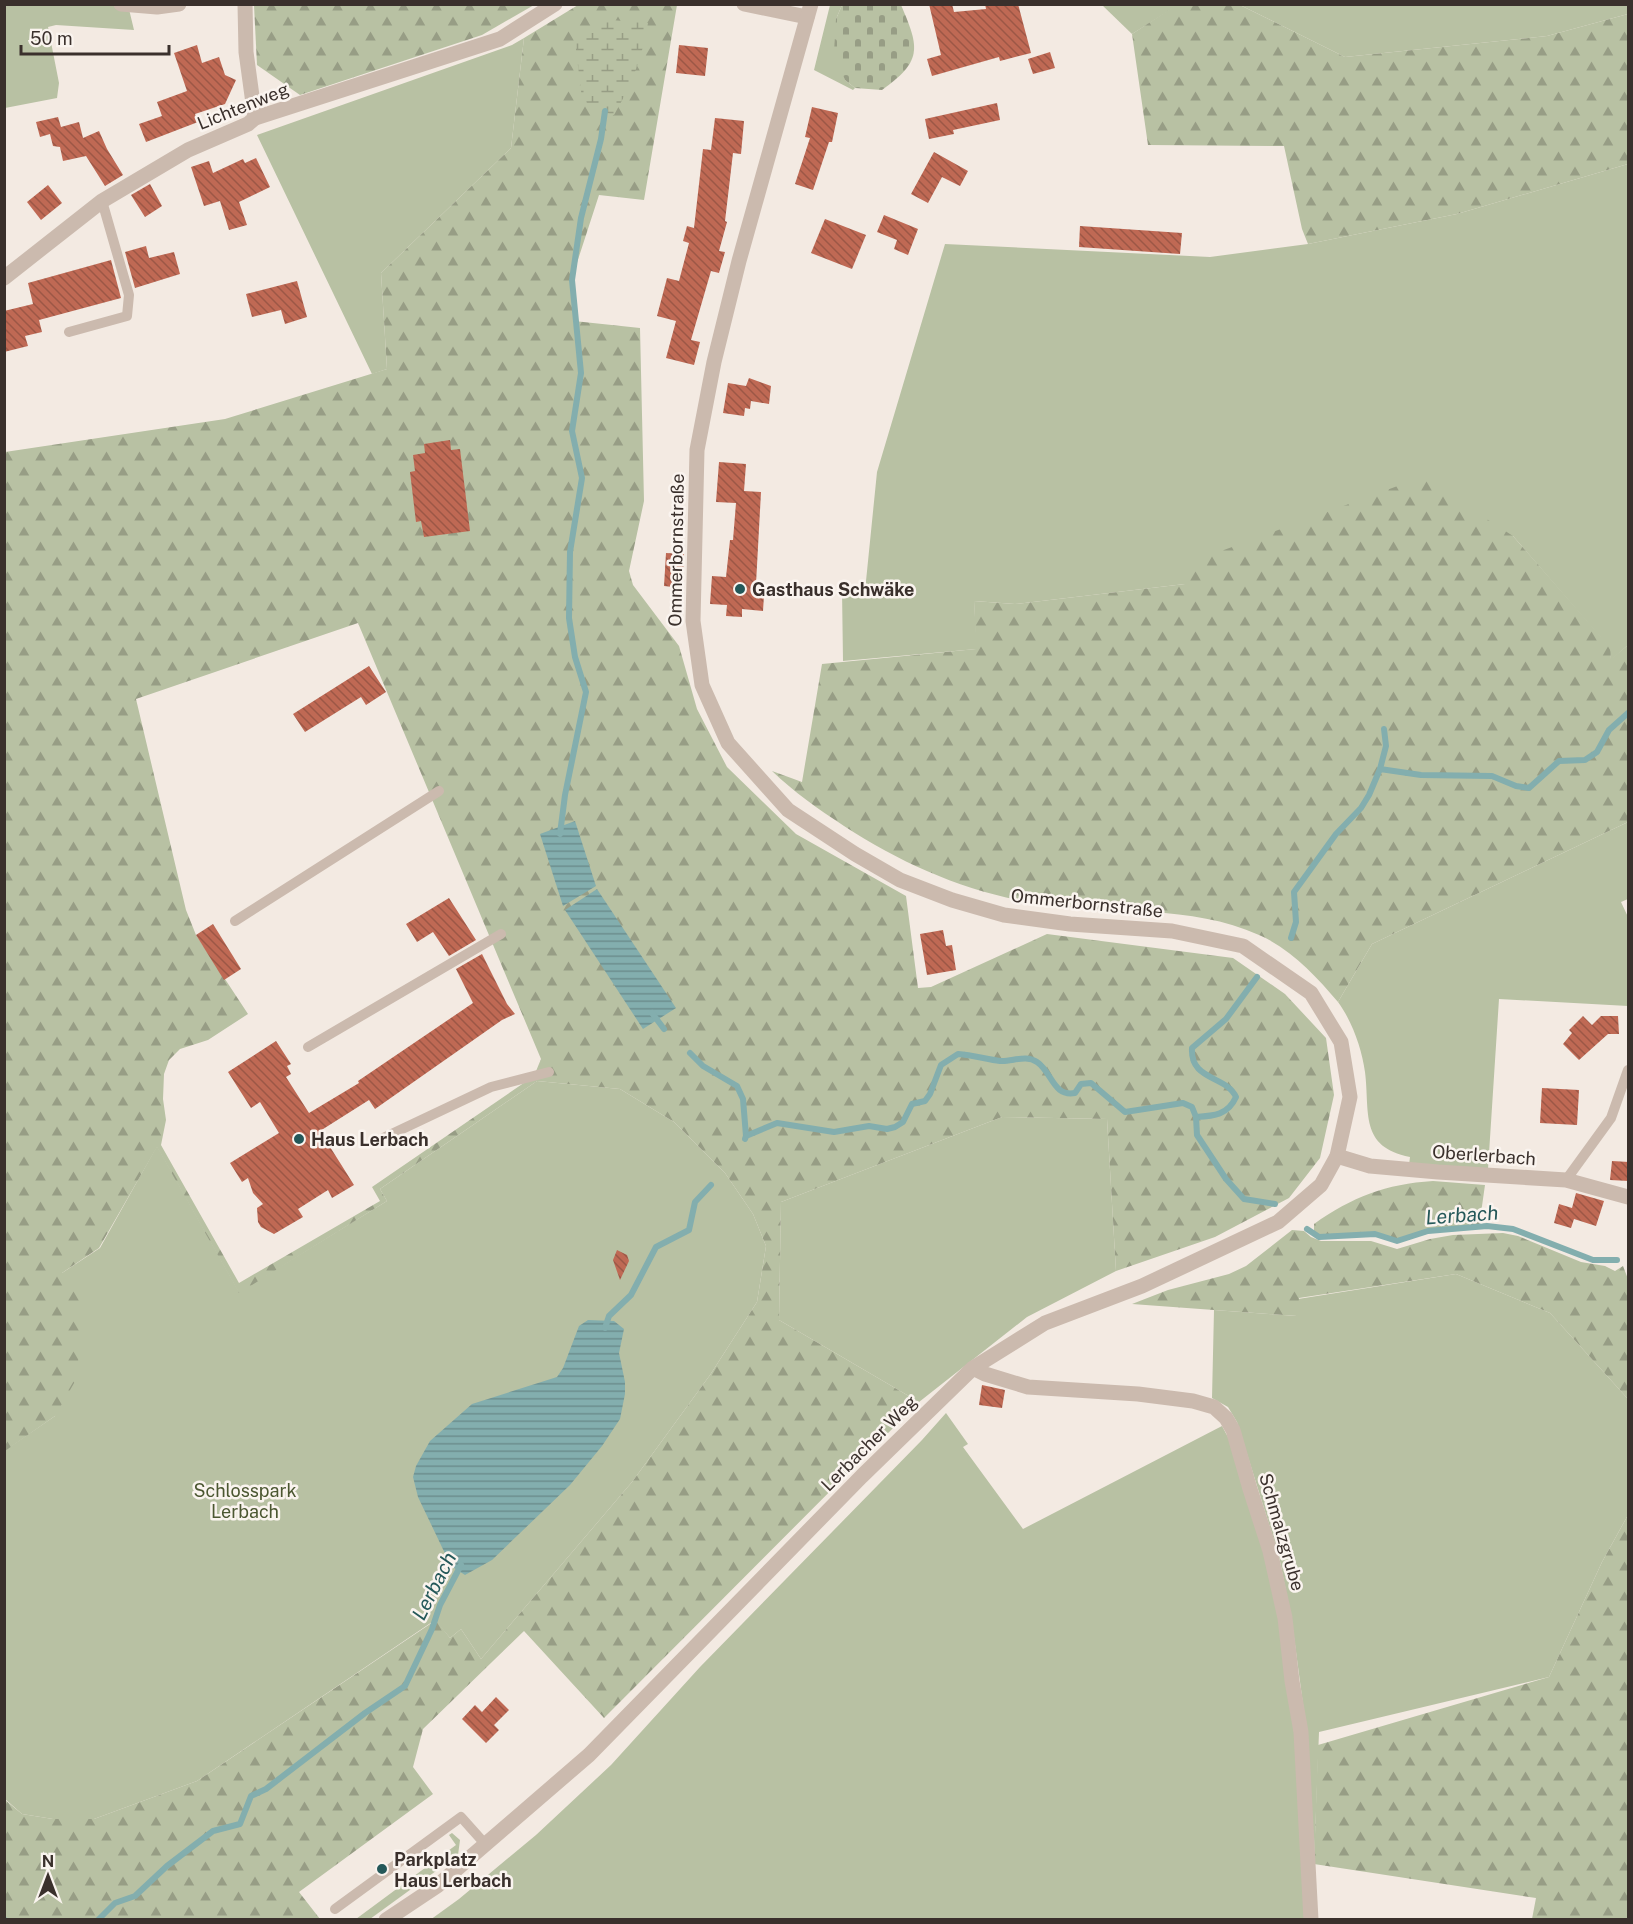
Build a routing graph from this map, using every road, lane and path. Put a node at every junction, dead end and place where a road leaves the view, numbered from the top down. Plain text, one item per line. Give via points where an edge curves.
1 (122, 4) edge
2 (179, 4) edge
3 (245, 4) edge
4 (555, 4) edge
5 (744, 4) edge
6 (809, 11) edge
7 (255, 118) junction
8 (102, 201) junction
9 (4, 278) edge
10 (69, 332) dead end
11 (439, 791) dead end
12 (235, 921) dead end
13 (501, 934) dead end
14 (308, 1047) dead end
15 (1629, 1070) edge
16 (549, 1072) dead end
17 (379, 1140) dead end
18 (1337, 1156) junction
19 (1566, 1180) junction
20 (1629, 1197) edge
21 (973, 1368) junction
22 (486, 1845) junction
23 (336, 1909) dead end
24 (386, 1920) edge
25 (1311, 1920) edge

1 - 2 street
3 - 7 street via 246,52
4 - 7 street, Lichtenweg via 500,39
5 - 6 street
6 - 18 street, Ommerbornstraße via 739,261 697,450 693,621 702,685 728,743 788,810 900,880 1004,915 1172,931 1243,946 1311,993 1341,1042 1350,1097
7 - 8 street, Lichtenweg via 188,150
8 - 9 street, Lichtenweg
8 - 10 lane via 129,295 127,316
11 - 12 lane
13 - 14 lane
15 - 19 lane via 1611,1118
16 - 17 lane via 490,1087
18 - 19 street, Oberlerbach via 1370,1166
18 - 21 street, Lerbacher Weg via 1321,1185 1278,1222 1142,1286 1044,1323
19 - 20 street, Oberlerbach
21 - 22 street, Lerbacher Weg via 589,1755
21 - 25 street, Schmalzgrube via 1028,1387 1193,1401 1214,1407 1226,1418 1270,1551 1285,1618 1301,1732
22 - 23 lane via 461,1817
22 - 24 street, Lerbacher Weg via 437,1886

